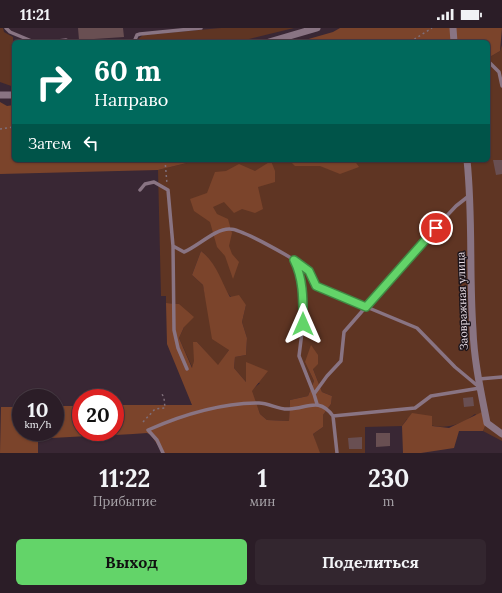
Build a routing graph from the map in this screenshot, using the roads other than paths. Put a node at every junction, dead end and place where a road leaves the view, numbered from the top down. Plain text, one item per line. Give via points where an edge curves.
1 (6, 28) edge
2 (201, 28) edge
3 (453, 28) edge
4 (312, 29) edge
5 (29, 40) edge
6 (135, 40) edge
7 (276, 40) edge
8 (454, 40) edge
9 (490, 63) edge
10 (502, 86) edge
11 (0, 95) edge
12 (12, 95) edge
13 (466, 162) edge
14 (140, 190) dead end
15 (470, 194) junction
16 (173, 246) junction
17 (294, 260) junction
18 (366, 307) junction
19 (186, 369) dead end
20 (502, 377) edge
21 (479, 380) junction
22 (480, 388) junction
23 (314, 394) junction
24 (318, 404) junction
25 (333, 416) junction
26 (502, 434) edge
27 (163, 453) edge
28 (338, 453) edge

1 - 5 lane
2 - 6 lane via 140,34
3 - 8 street
4 - 7 street
9 - 10 lane via 499,72
11 - 12 street
13 - 15 street, Заовражная улица
14 - 16 lane via 145,184 154,182 168,190
15 - 18 lane
15 - 21 street, Заовражная улица via 473,331
16 - 17 lane via 184,252 218,232 229,229 243,232
16 - 19 lane via 174,330
17 - 18 lane via 309,271 316,286
17 - 23 lane via 300,272 303,298 299,356
18 - 22 lane via 417,328 455,367
18 - 23 lane via 344,332 341,361 326,376
20 - 21 lane
21 - 22 street, Заовражная улица
22 - 25 lane via 431,396 415,408
22 - 26 street, Заовражная улица via 488,423
23 - 24 lane
24 - 25 lane via 327,407
24 - 27 lane via 288,409 260,403 221,407 168,421 148,430 157,440
25 - 28 lane

